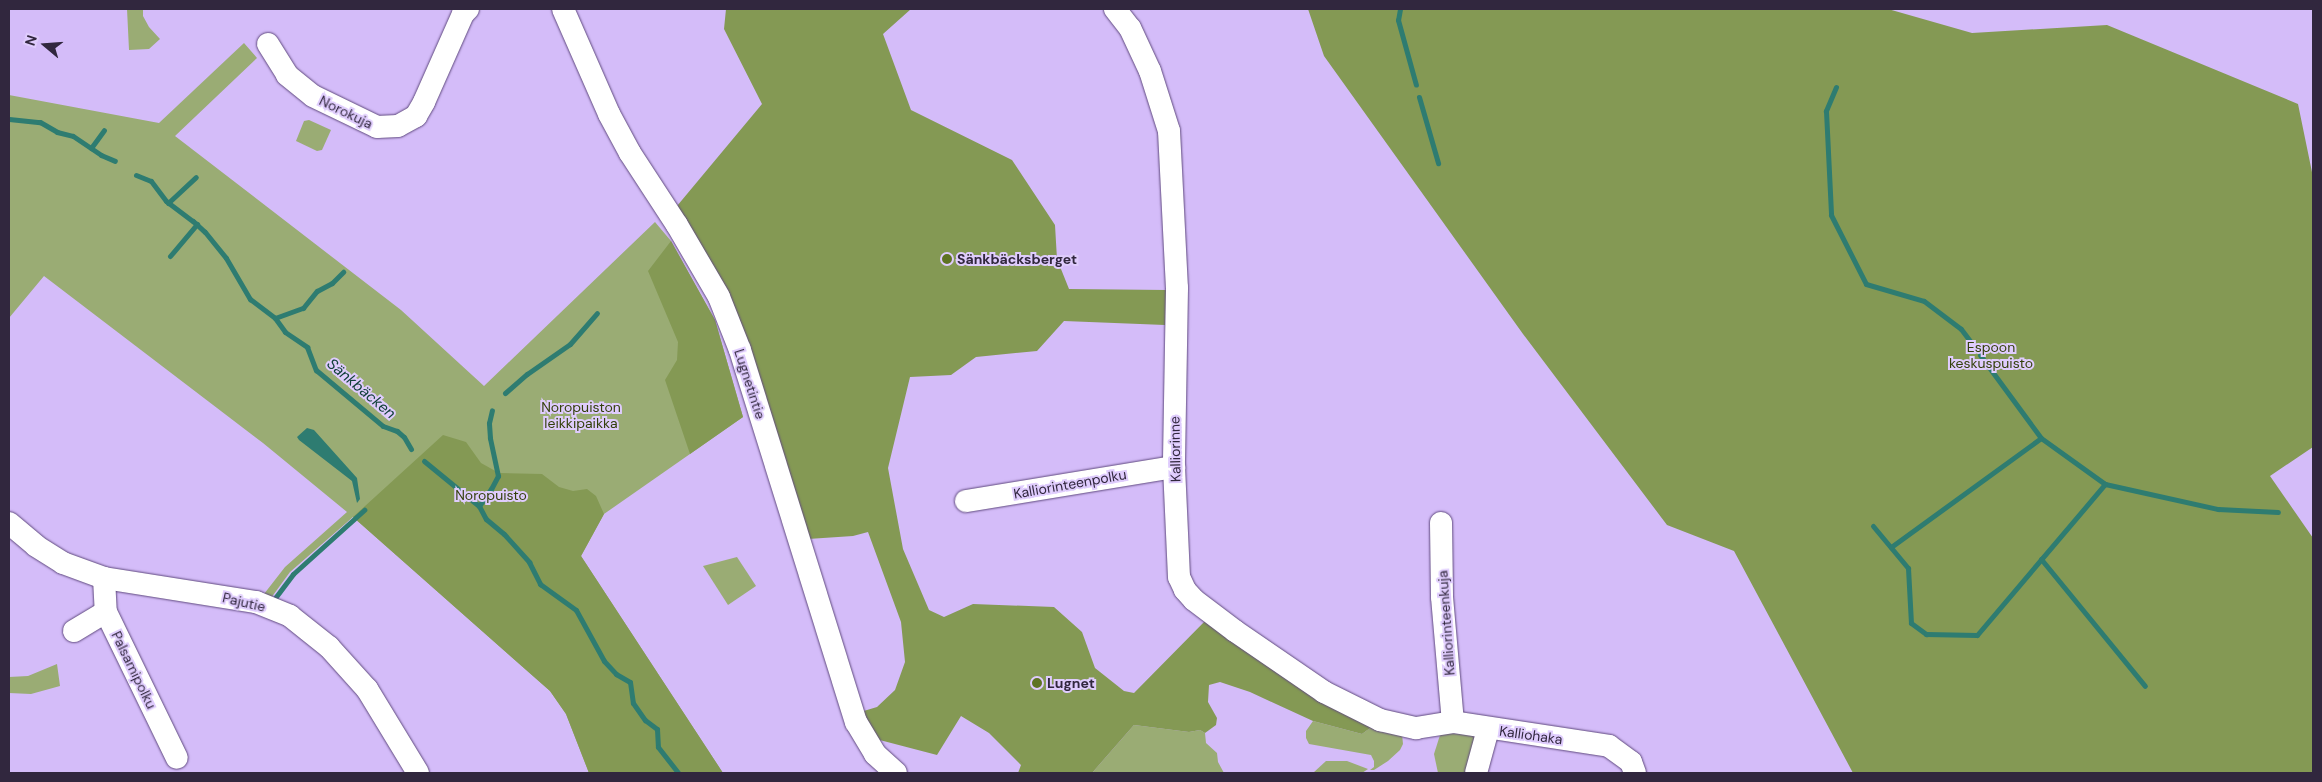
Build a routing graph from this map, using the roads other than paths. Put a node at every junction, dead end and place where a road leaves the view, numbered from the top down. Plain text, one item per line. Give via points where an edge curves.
1 (468, 9) edge
2 (563, 9) edge
3 (1115, 9) edge
4 (268, 44) dead end
5 (1174, 467) junction
6 (966, 500) dead end
7 (9, 523) edge
8 (1441, 523) dead end
9 (104, 578) junction
10 (106, 612) junction
11 (74, 631) dead end
12 (1453, 722) junction
13 (1488, 729) junction
14 (178, 758) dead end
15 (418, 773) edge
16 (896, 773) edge
17 (1476, 773) edge
18 (1635, 773) edge

1 - 4 street, Norokuja via 416,116 398,126 378,128 313,96 287,75
2 - 16 street, Lugnetintie via 608,114 719,297 740,350 856,722 876,754
3 - 5 street, Kalliorinne via 1130,28 1150,71 1168,131 1177,288
5 - 6 street, Kalliorinteenpolku
5 - 12 street, Kalliorinne via 1179,577 1194,600 1316,686 1355,709 1380,720 1416,728
7 - 9 street, Pajutie via 63,563
8 - 12 street, Kalliorinteenkuja via 1442,597
9 - 10 street, Palsamipolku
9 - 15 street, Pajutie via 256,602 290,616 328,648 367,689
10 - 11 street
10 - 14 street, Palsamipolku
12 - 13 street, Kalliohaka
13 - 17 street
13 - 18 street, Kalliohaka via 1609,746 1631,762

